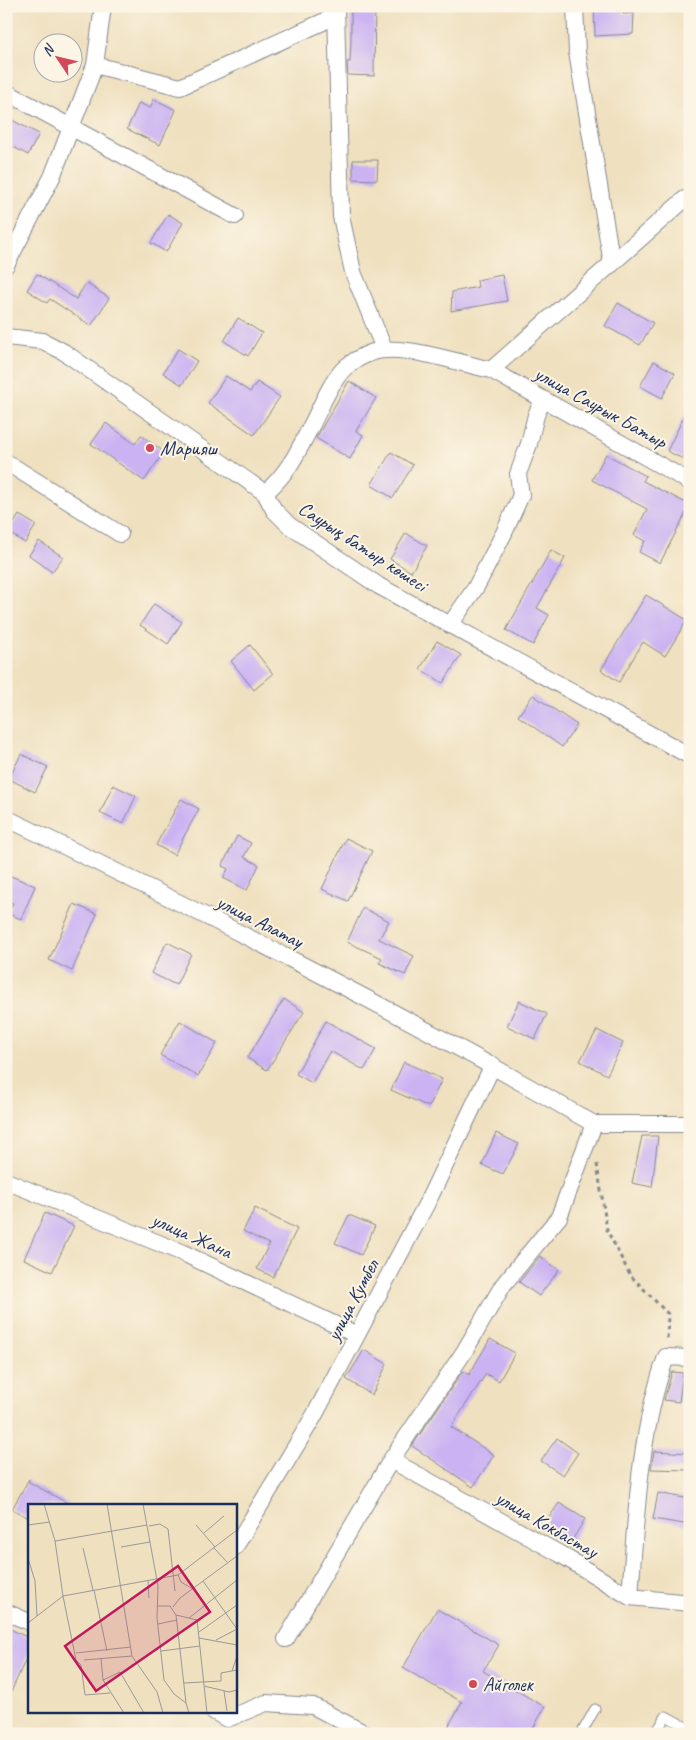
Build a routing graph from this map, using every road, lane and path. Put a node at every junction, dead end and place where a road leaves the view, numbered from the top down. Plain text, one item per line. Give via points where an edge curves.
1 (103, 6) edge
2 (575, 6) edge
3 (336, 11) edge
4 (95, 65) junction
5 (6, 92) edge
6 (71, 127) junction
7 (688, 200) edge
8 (236, 216) dead end
9 (612, 264) junction
10 (6, 265) edge
11 (6, 337) edge
12 (384, 350) junction
13 (490, 370) junction
14 (543, 400) junction
15 (6, 462) edge
16 (690, 482) edge
17 (265, 493) junction
18 (120, 534) dead end
19 (450, 625) junction
20 (690, 756) edge
21 (6, 818) edge
22 (493, 1065) junction
23 (594, 1124) junction
24 (690, 1124) edge
25 (597, 1164) dead end
26 (6, 1181) edge
27 (357, 1335) junction
28 (666, 1357) junction
29 (690, 1358) edge
30 (390, 1460) junction
31 (236, 1545) edge
32 (630, 1597) junction
33 (690, 1604) edge
34 (6, 1612) edge
35 (28, 1622) edge
36 (286, 1639) dead end
37 (595, 1709) dead end
38 (215, 1712) edge
39 (690, 1729) edge
40 (366, 1734) edge
41 (581, 1734) edge
42 (655, 1734) edge

1 - 4 street
2 - 9 street via 577,52
3 - 4 street via 180,87
3 - 12 street via 342,216 354,272
4 - 6 street
5 - 6 street
6 - 8 street
6 - 10 street via 52,177
7 - 9 street
9 - 13 street
11 - 17 street, Саурық батыр көшесі via 43,341 64,352
12 - 13 street, улица Саурык Батыр via 405,350
12 - 17 street via 365,355 346,366 291,465
13 - 14 street, улица Саурык Батыр
14 - 16 street, улица Саурык Батыр
14 - 19 street via 518,474 521,495 476,587
15 - 18 street
17 - 19 street, Саурық батыр көшесі via 274,510 290,526 379,586
19 - 20 street, Саурық батыр көшесі
21 - 22 street, улица Алатау via 151,888
22 - 23 street, улица Алатау
22 - 27 street, улица Кумбел via 428,1201
23 - 24 street
23 - 30 street via 559,1217 503,1285 464,1352
25 - 28 path via 607,1230 630,1275 668,1314
26 - 27 street, улица Жана via 183,1253
27 - 31 street, улица Кумбел via 314,1416
28 - 29 street
28 - 32 street via 646,1435
30 - 32 street, улица Кокбастау via 560,1554
30 - 36 street
32 - 33 street, улица Кокбастау
34 - 35 street
37 - 41 lane
38 - 40 street via 227,1719 266,1703 314,1706
39 - 42 lane via 666,1716

